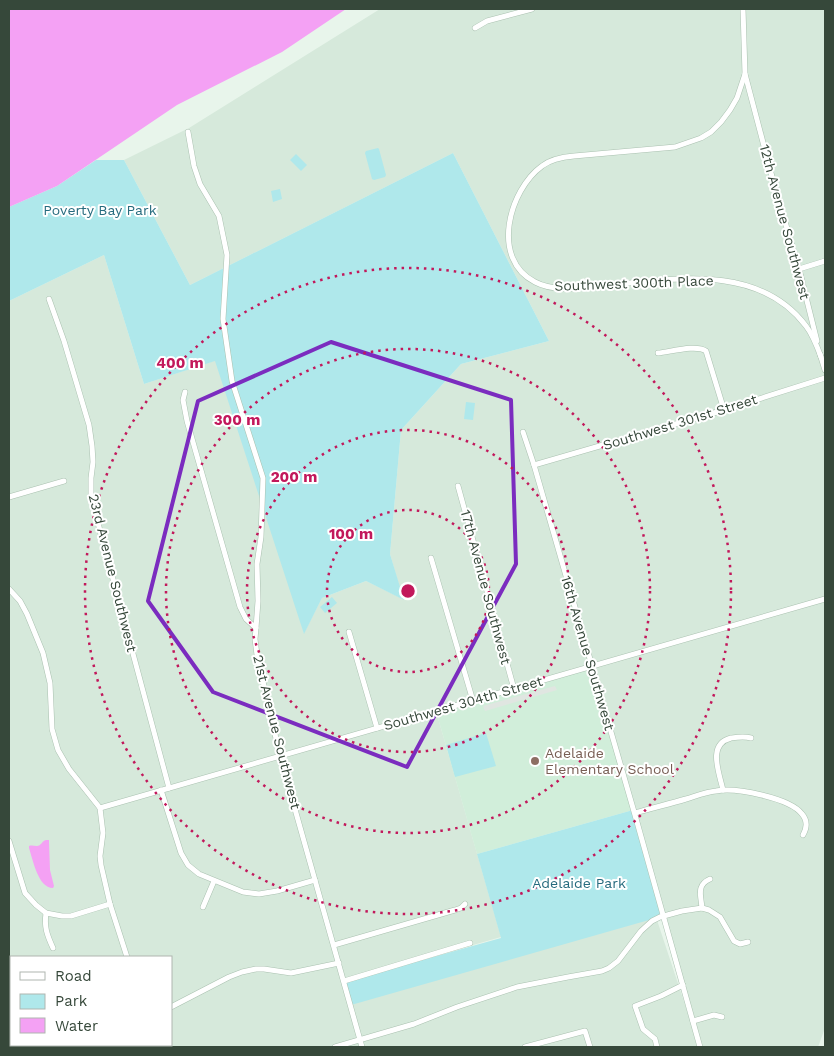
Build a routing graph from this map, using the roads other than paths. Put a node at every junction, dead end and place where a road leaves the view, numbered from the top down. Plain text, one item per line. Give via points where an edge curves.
1 (532, 9) edge
2 (743, 9) edge
3 (475, 28) dead end
4 (745, 74) junction
5 (188, 132) dead end
6 (825, 261) edge
7 (799, 268) junction
8 (49, 299) dead end
9 (658, 353) dead end
10 (821, 356) junction
11 (825, 370) edge
12 (825, 378) edge
13 (184, 392) dead end
14 (724, 410) junction
15 (523, 432) dead end
16 (534, 465) junction
17 (64, 481) dead end
18 (458, 486) dead end
19 (9, 497) edge
20 (431, 558) dead end
21 (9, 589) edge
22 (825, 599) edge
23 (256, 628) junction
24 (349, 632) dead end
25 (592, 666) junction
26 (514, 689) junction
27 (472, 701) junction
28 (377, 728) junction
29 (751, 738) dead end
30 (280, 756) junction
31 (169, 788) junction
32 (161, 790) junction
33 (723, 790) junction
34 (100, 808) junction
35 (634, 813) junction
36 (803, 836) dead end
37 (9, 841) edge
38 (710, 879) dead end
39 (315, 880) junction
40 (214, 881) junction
41 (110, 904) junction
42 (465, 904) dead end
43 (203, 907) dead end
44 (702, 908) junction
45 (46, 913) junction
46 (663, 916) junction
47 (748, 942) dead end
48 (470, 943) dead end
49 (334, 945) junction
50 (53, 948) dead end
51 (126, 956) edge
52 (339, 963) junction
53 (344, 981) junction
54 (683, 985) junction
55 (172, 1006) edge
56 (722, 1017) dead end
57 (693, 1021) junction
58 (360, 1040) junction
59 (335, 1047) edge
60 (362, 1047) edge
61 (525, 1047) edge
62 (590, 1047) edge
63 (657, 1047) edge
64 (700, 1047) edge

1 - 3 street via 487,21
2 - 4 street
4 - 7 street, 12th Avenue Southwest
4 - 10 street, Southwest 300th Place via 730,110 711,132 701,138 675,148 565,157 550,161 533,173 512,211 508,232 512,258 524,275 535,282 563,289 690,279 747,286 786,305 797,315 813,337
5 - 23 street, 21st Avenue Southwest via 200,184 219,216 227,255 223,320 232,382 263,478
6 - 7 street
7 - 10 street, 12th Avenue Southwest
8 - 31 street, 23rd Avenue Southwest via 89,425 93,462 91,497
9 - 14 street via 695,348 706,350
10 - 11 street, 12th Avenue Southwest
12 - 14 street, Southwest 301st Street
13 - 23 street via 187,420 236,594 244,617
14 - 16 street, Southwest 301st Street
15 - 16 street, 16th Avenue Southwest
16 - 25 street, 16th Avenue Southwest
17 - 19 street
18 - 26 street, 17th Avenue Southwest
20 - 27 street
21 - 34 street via 27,614 43,653 50,684 52,729 58,750
22 - 25 street, Southwest 304th Street
23 - 30 street, 21st Avenue Southwest via 257,655
24 - 28 street
25 - 26 street, Southwest 304th Street
25 - 35 street, 16th Avenue Southwest
26 - 27 street, Southwest 304th Street
27 - 28 street, Southwest 304th Street
28 - 30 street, Southwest 304th Street
29 - 33 street via 742,736 720,744 717,750
30 - 31 street, Southwest 304th Street
30 - 39 street, 21st Avenue Southwest
31 - 32 street, Southwest 304th Street
32 - 34 street, Southwest 304th Street
32 - 40 street via 186,863
33 - 35 street
33 - 36 street via 774,799 793,807 805,818
34 - 41 street via 103,832 101,866
35 - 46 street, 16th Avenue Southwest
37 - 45 street via 25,893
38 - 44 street via 702,885
39 - 40 street via 258,894
39 - 49 street, 21st Avenue Southwest
40 - 43 street
41 - 45 street via 71,916
41 - 51 street
42 - 49 street via 455,910
44 - 46 street
44 - 47 street via 720,917 734,941 740,944
45 - 50 street via 45,926
46 - 54 street, 16th Avenue Southwest
46 - 58 street via 646,926 618,962 609,968 516,987
48 - 53 street
49 - 52 street, 21st Avenue Southwest
52 - 53 street, 21st Avenue Southwest
52 - 55 street via 291,974 264,969 242,972
53 - 58 street, 21st Avenue Southwest
54 - 57 street, 16th Avenue Southwest
54 - 63 street via 635,1006 643,1028 655,1039
56 - 57 street via 714,1015
57 - 64 street, 16th Avenue Southwest
58 - 59 street
58 - 60 street, 21st Avenue Southwest
61 - 62 street via 585,1030

